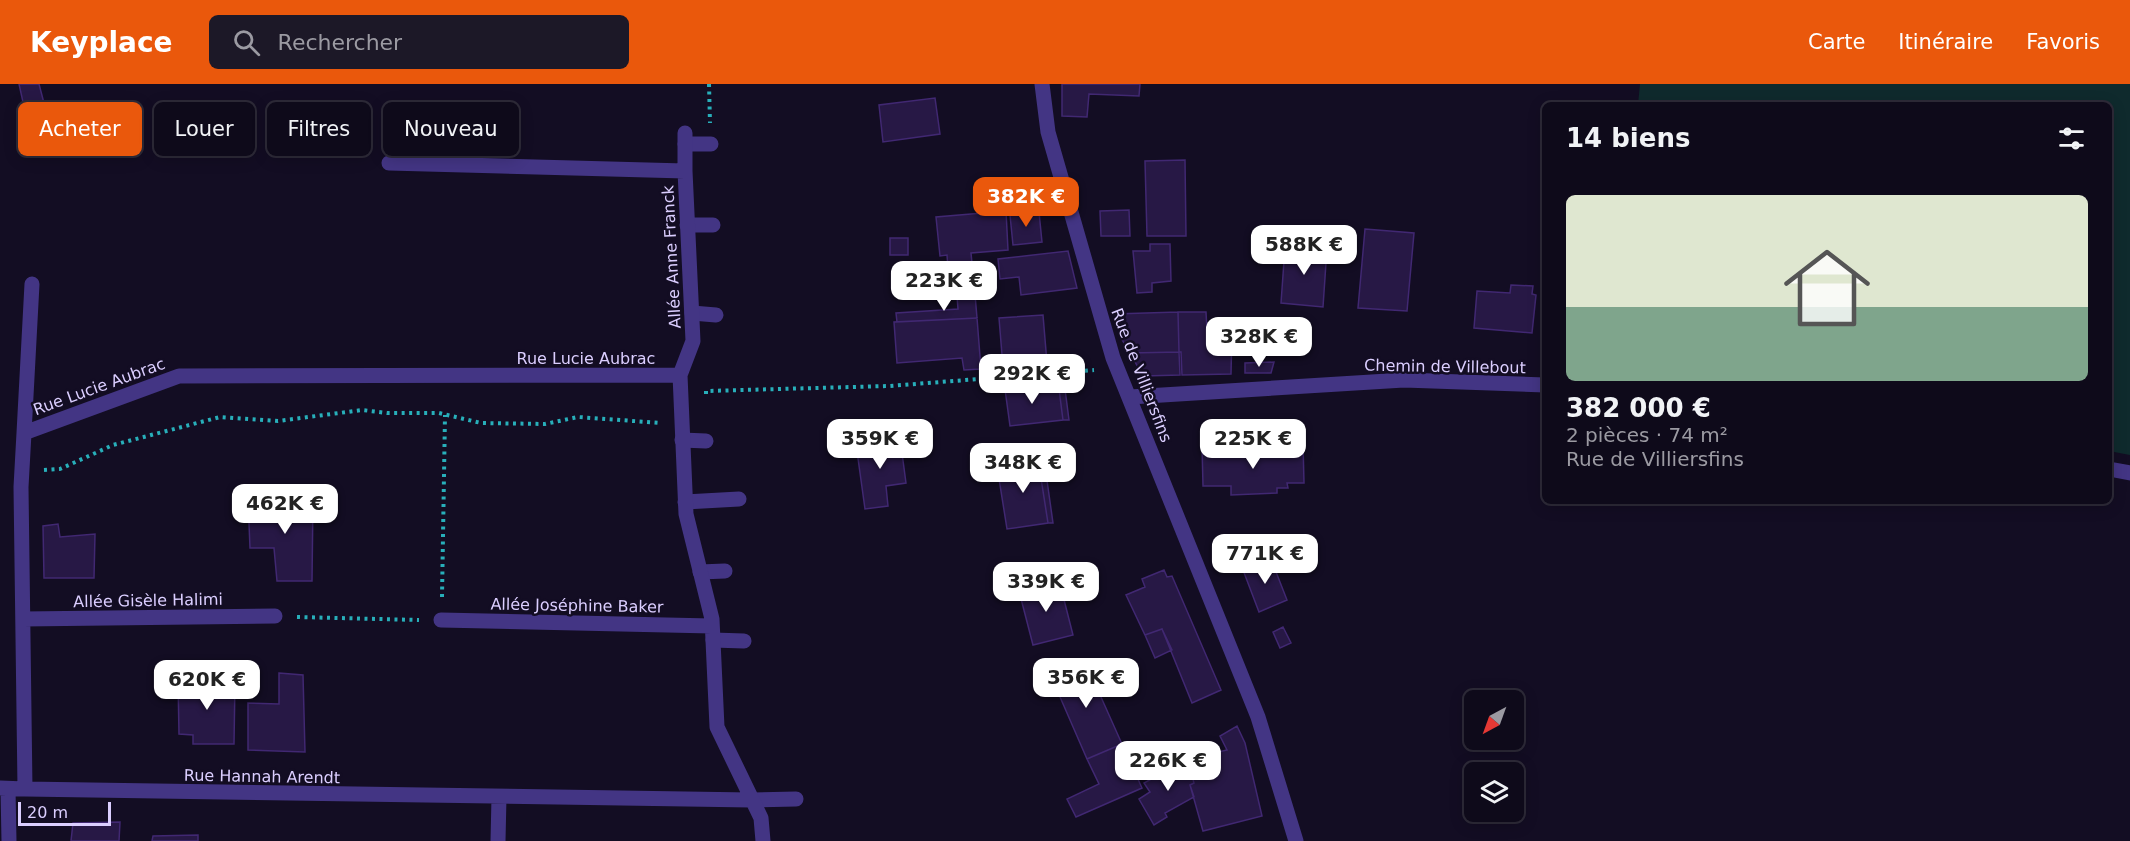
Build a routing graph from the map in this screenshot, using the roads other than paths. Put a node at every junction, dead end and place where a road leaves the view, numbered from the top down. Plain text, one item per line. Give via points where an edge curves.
1 (1042, 84) edge
2 (711, 144) road end
3 (389, 163) dead end
4 (685, 171) junction
5 (687, 225) junction
6 (713, 225) dead end
7 (32, 284) dead end
8 (692, 313) junction
9 (716, 315) dead end
10 (680, 375) junction
11 (1542, 385) edge
12 (1130, 397) junction
13 (682, 432) junction
14 (24, 433) junction
15 (706, 441) dead end
16 (2112, 470) edge
17 (2130, 473) edge
18 (739, 499) dead end
19 (685, 502) junction
20 (725, 571) dead end
21 (700, 572) junction
22 (275, 616) road end
23 (22, 619) junction
24 (441, 620) road end
25 (713, 633) junction
26 (744, 641) dead end
27 (4, 789) edge
28 (25, 789) junction
29 (499, 797) junction
30 (796, 799) dead end
31 (751, 800) junction
32 (9, 841) edge
33 (498, 841) edge
34 (763, 841) edge
35 (1296, 841) edge

1 - 12 street, Rue de Villiersfins via 1048,132 1092,288
2 - 4 street, Allée Anne Franck via 685,138
3 - 4 street, Allée Anne Franck
4 - 5 street, Allée Anne Franck
5 - 6 street
5 - 8 street, Allée Anne Franck
7 - 14 street, Rue Lucie Aubrac
8 - 9 street
8 - 10 street, Allée Anne Franck via 693,341
10 - 13 street
10 - 14 street, Rue Lucie Aubrac via 179,376
11 - 12 street, Chemin de Villebout via 1404,380
12 - 35 street, Rue de Villiersfins via 1258,717
13 - 15 street
13 - 19 street
14 - 23 street, Rue Lucie Aubrac
16 - 17 street
18 - 19 street
19 - 21 street
20 - 21 street
21 - 25 street
22 - 23 street, Allée Gisèle Halimi
23 - 28 street, Rue Lucie Aubrac
24 - 25 street, Allée Joséphine Baker
25 - 26 street, Allée Joséphine Baker
25 - 31 street via 717,727
27 - 28 street
27 - 32 street
28 - 29 street, Rue Hannah Arendt
29 - 31 street, Rue Hannah Arendt
29 - 33 street
30 - 31 street, Rue Hannah Arendt
31 - 34 street via 761,818

